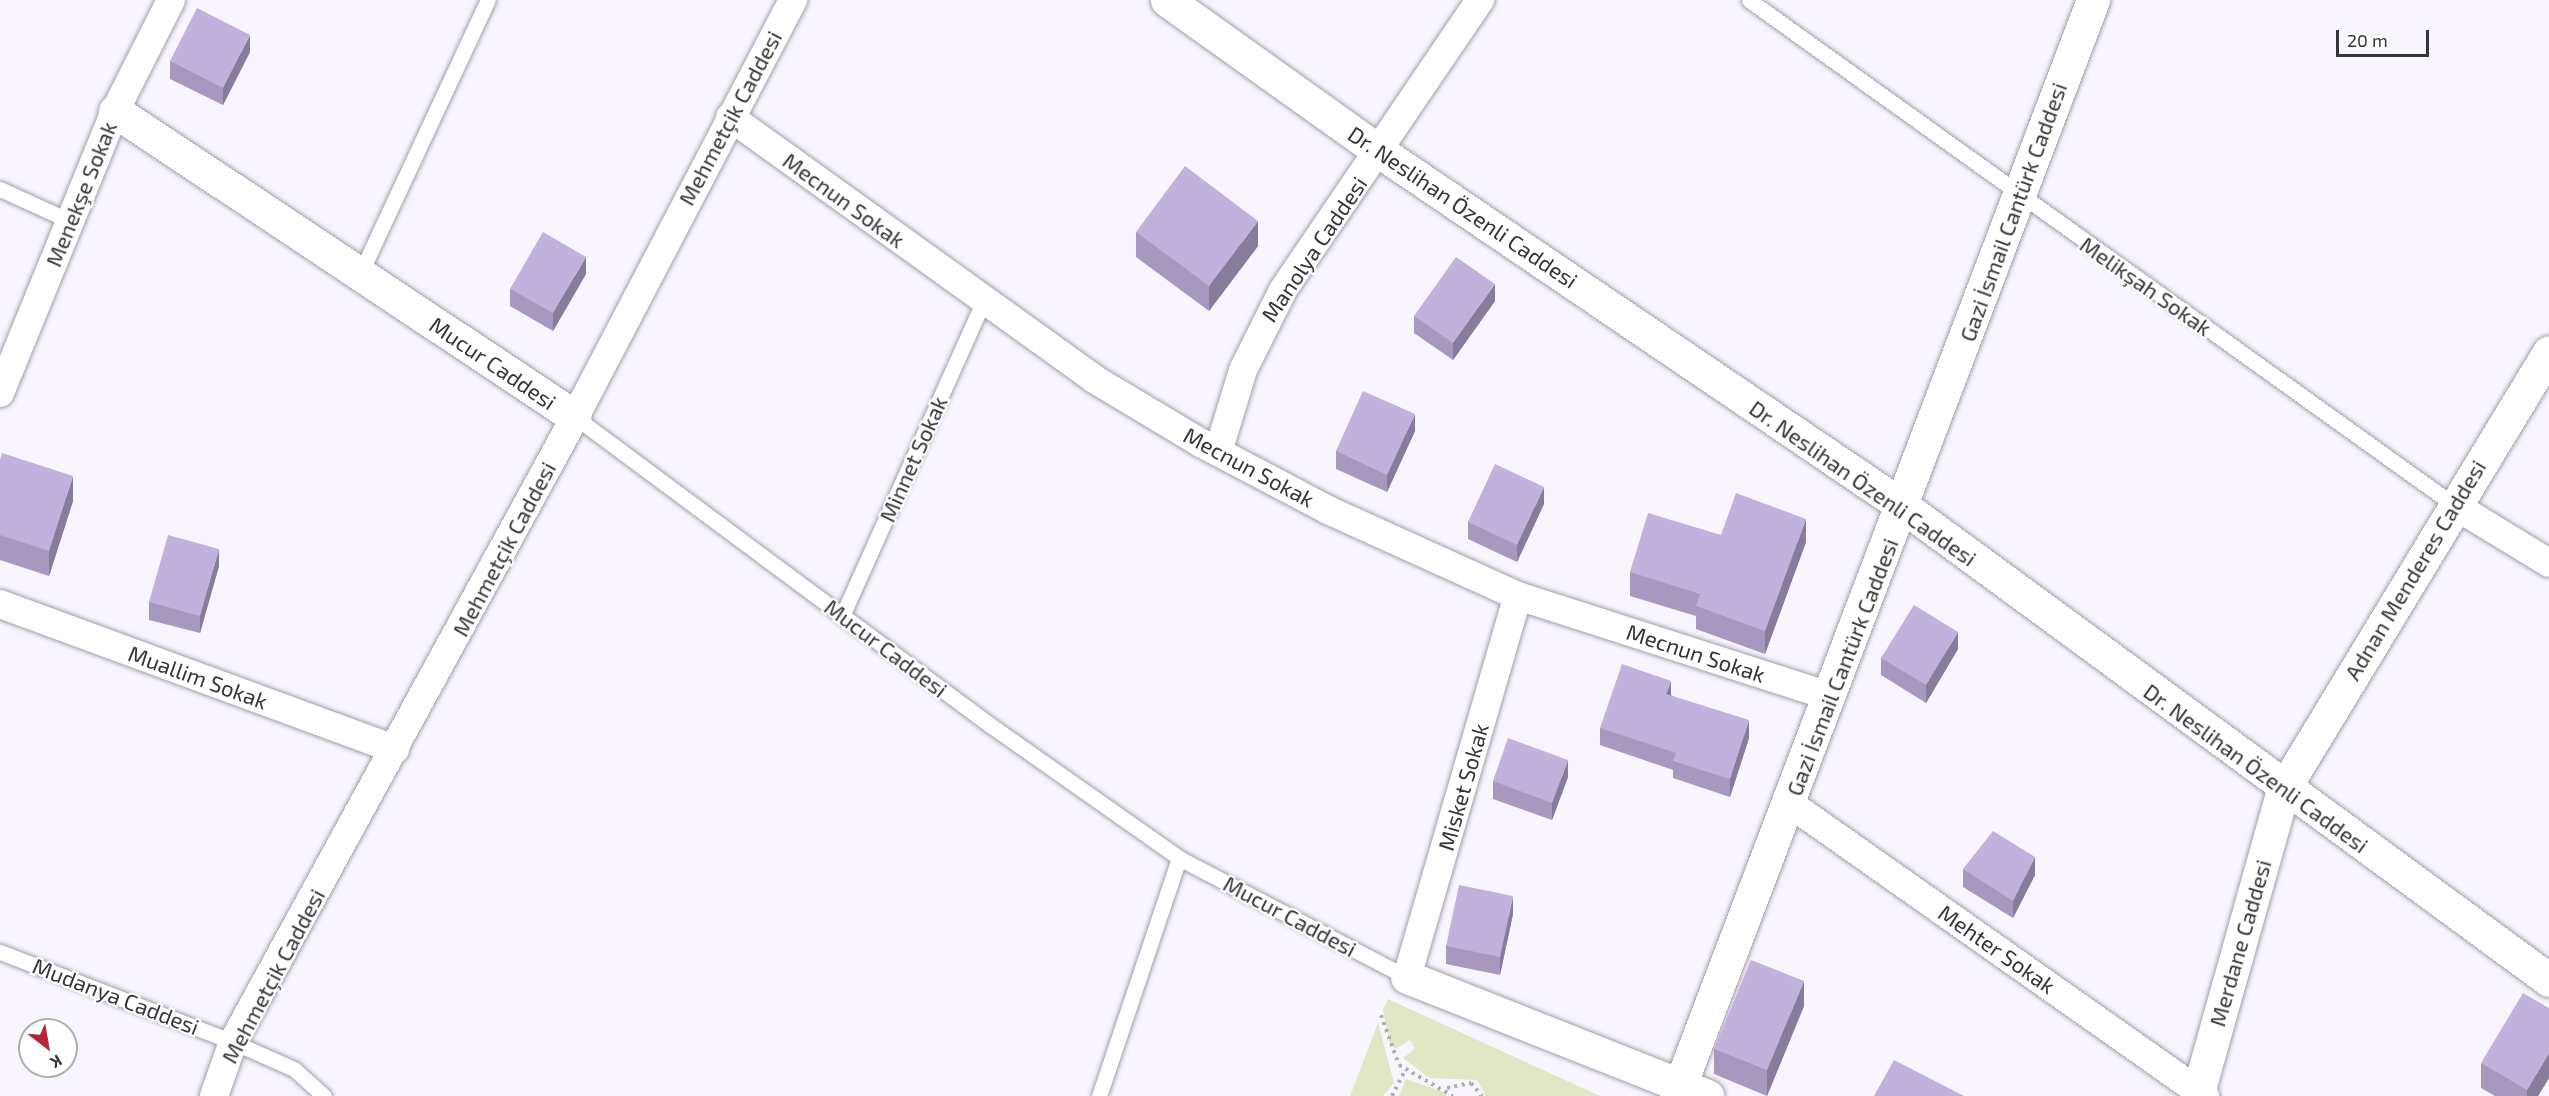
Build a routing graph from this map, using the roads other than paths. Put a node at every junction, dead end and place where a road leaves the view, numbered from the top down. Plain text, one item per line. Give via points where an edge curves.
1 (171, 0) edge
2 (488, 0) edge
3 (793, 0) edge
4 (1167, 0) edge
5 (1480, 0) edge
6 (1749, 0) edge
7 (2093, 0) edge
8 (115, 111) junction
9 (730, 117) junction
10 (1379, 151) junction
11 (0, 189) edge
12 (2018, 194) junction
13 (70, 221) junction
14 (360, 274) junction
15 (983, 302) junction
16 (2549, 352) edge
17 (0, 393) edge
18 (575, 417) junction
19 (1218, 452) junction
20 (2454, 505) junction
21 (1904, 507) junction
22 (2549, 563) edge
23 (1518, 596) junction
24 (0, 604) edge
25 (842, 616) junction
26 (1830, 696) junction
27 (395, 749) junction
28 (2283, 790) junction
29 (1789, 803) junction
30 (1179, 858) junction
31 (0, 952) edge
32 (1407, 977) junction
33 (2549, 980) edge
34 (233, 1042) junction
35 (1688, 1092) edge
36 (2200, 1094) edge
37 (214, 1096) edge
38 (324, 1096) edge
39 (1100, 1096) edge

1 - 8 street, Menekşe Sokak
2 - 14 lane
3 - 9 street, Mehmetçik Caddesi
4 - 10 street, Dr. Neslihan Özenli Caddesi
5 - 10 street, Manolya Caddesi
6 - 12 lane, Melikşah Sokak
7 - 12 street, Gazi İsmail Cantürk Caddesi
8 - 13 street, Menekşe Sokak
8 - 14 street, Mucur Caddesi
9 - 15 street, Mecnun Sokak
9 - 18 street, Mehmetçik Caddesi
10 - 19 street, Manolya Caddesi via 1259,332
10 - 21 street, Dr. Neslihan Özenli Caddesi
11 - 13 lane
12 - 20 lane, Melikşah Sokak
12 - 21 street, Gazi İsmail Cantürk Caddesi
13 - 17 street, Menekşe Sokak
14 - 18 street, Mucur Caddesi
15 - 19 street, Mecnun Sokak via 1094,379
15 - 25 lane, Minnet Sokak
16 - 20 street, Adnan Menderes Caddesi
18 - 25 lane, Mucur Caddesi
18 - 27 street, Mehmetçik Caddesi
19 - 23 street, Mecnun Sokak
20 - 22 street, Melikşah Sokak
20 - 28 street, Adnan Menderes Caddesi
21 - 26 street, Gazi İsmail Cantürk Caddesi
21 - 28 street, Dr. Neslihan Özenli Caddesi
23 - 26 street, Mecnun Sokak
23 - 32 street, Misket Sokak
24 - 27 street, Muallim Sokak
25 - 30 lane, Mucur Caddesi
26 - 29 street, Gazi İsmail Cantürk Caddesi
27 - 34 street, Mehmetçik Caddesi
28 - 33 street, Dr. Neslihan Özenli Caddesi
28 - 36 street, Merdane Caddesi
29 - 35 street, Gazi İsmail Cantürk Caddesi
29 - 36 street, Mehter Sokak
30 - 32 lane, Mucur Caddesi
30 - 39 lane
31 - 34 lane, Mudanya Caddesi
32 - 35 street, Mucur Caddesi
34 - 37 street, Mehmetçik Caddesi
34 - 38 lane, Mudanya Caddesi via 294,1069

